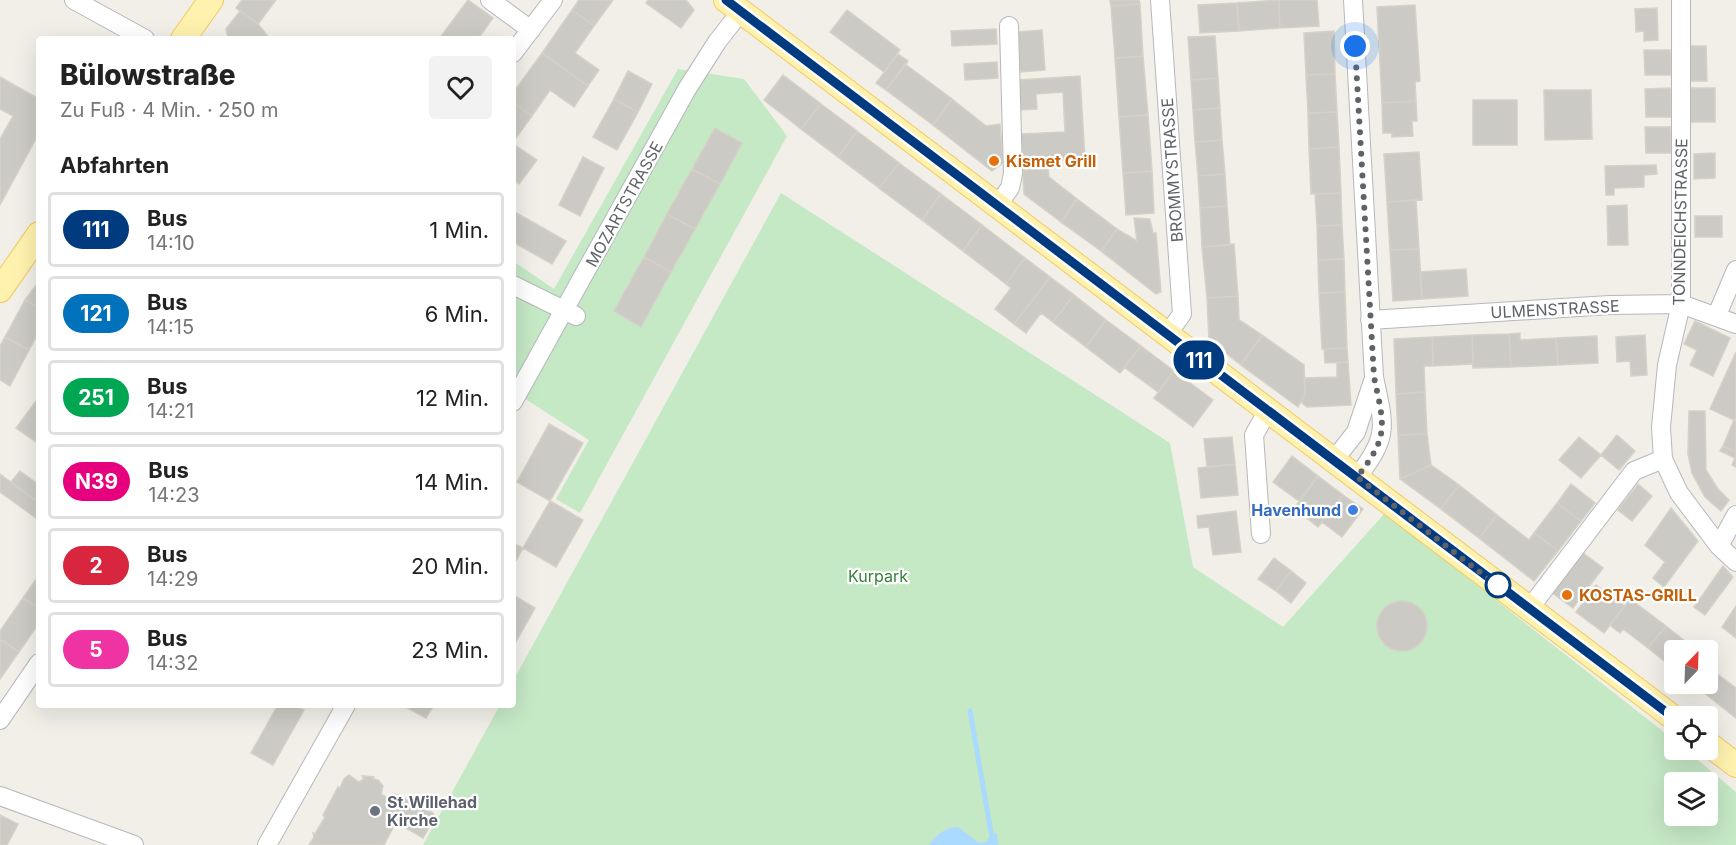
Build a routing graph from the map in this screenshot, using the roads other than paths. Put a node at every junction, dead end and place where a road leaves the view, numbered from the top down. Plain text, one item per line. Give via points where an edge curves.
1 (74, 0) edge
2 (211, 0) edge
3 (490, 0) edge
4 (554, 0) edge
5 (1160, 0) edge
6 (1353, 0) edge
7 (1681, 0) edge
8 (734, 6) edge
9 (1009, 26) dead end
10 (531, 30) junction
11 (140, 36) edge
12 (185, 36) edge
13 (516, 49) edge
14 (996, 207) junction
15 (36, 238) edge
16 (1736, 270) edge
17 (516, 286) edge
18 (0, 290) edge
19 (1681, 304) junction
20 (571, 314) junction
21 (1717, 315) junction
22 (1370, 320) junction
23 (1736, 324) edge
24 (1167, 335) junction
25 (1374, 377) junction
26 (516, 397) edge
27 (1267, 412) junction
28 (1663, 459) junction
29 (1334, 460) junction
30 (1357, 477) junction
31 (1736, 515) edge
32 (1261, 534) dead end
33 (1719, 546) junction
34 (1736, 562) edge
35 (1529, 609) junction
36 (36, 667) edge
37 (344, 708) edge
38 (1664, 710) edge
39 (0, 720) edge
40 (1718, 751) edge
41 (1736, 765) edge
42 (0, 796) edge
43 (134, 845) edge
44 (267, 845) edge

1 - 11 street
2 - 12 main road
3 - 10 street
4 - 10 street
5 - 24 street, BROMMYSTRASSE via 1182,314
6 - 22 street
7 - 19 street, TONNDEICHSTRASSE
8 - 14 main road
8 - 20 street, MOZARTSTRASSE
9 - 14 street via 1013,174 1010,189
10 - 13 street
14 - 24 main road
15 - 18 main road
16 - 21 street
17 - 20 street
19 - 21 street, ULMENSTRASSE
19 - 22 street, ULMENSTRASSE
19 - 28 street, TONNDEICHSTRASSE via 1667,364 1661,427
20 - 26 street, MOZARTSTRASSE
21 - 23 street, ULMENSTRASSE
22 - 25 street
24 - 27 main road
25 - 29 street via 1356,432
25 - 30 street via 1383,435
27 - 29 main road
27 - 32 street via 1254,435
28 - 33 street, TONNDEICHSTRASSE via 1679,493
28 - 35 street via 1634,471
29 - 30 main road
30 - 35 main road
31 - 33 street
33 - 34 street, TONNDEICHSTRASSE
35 - 38 main road
36 - 39 street
37 - 44 street
40 - 41 main road
42 - 43 street

